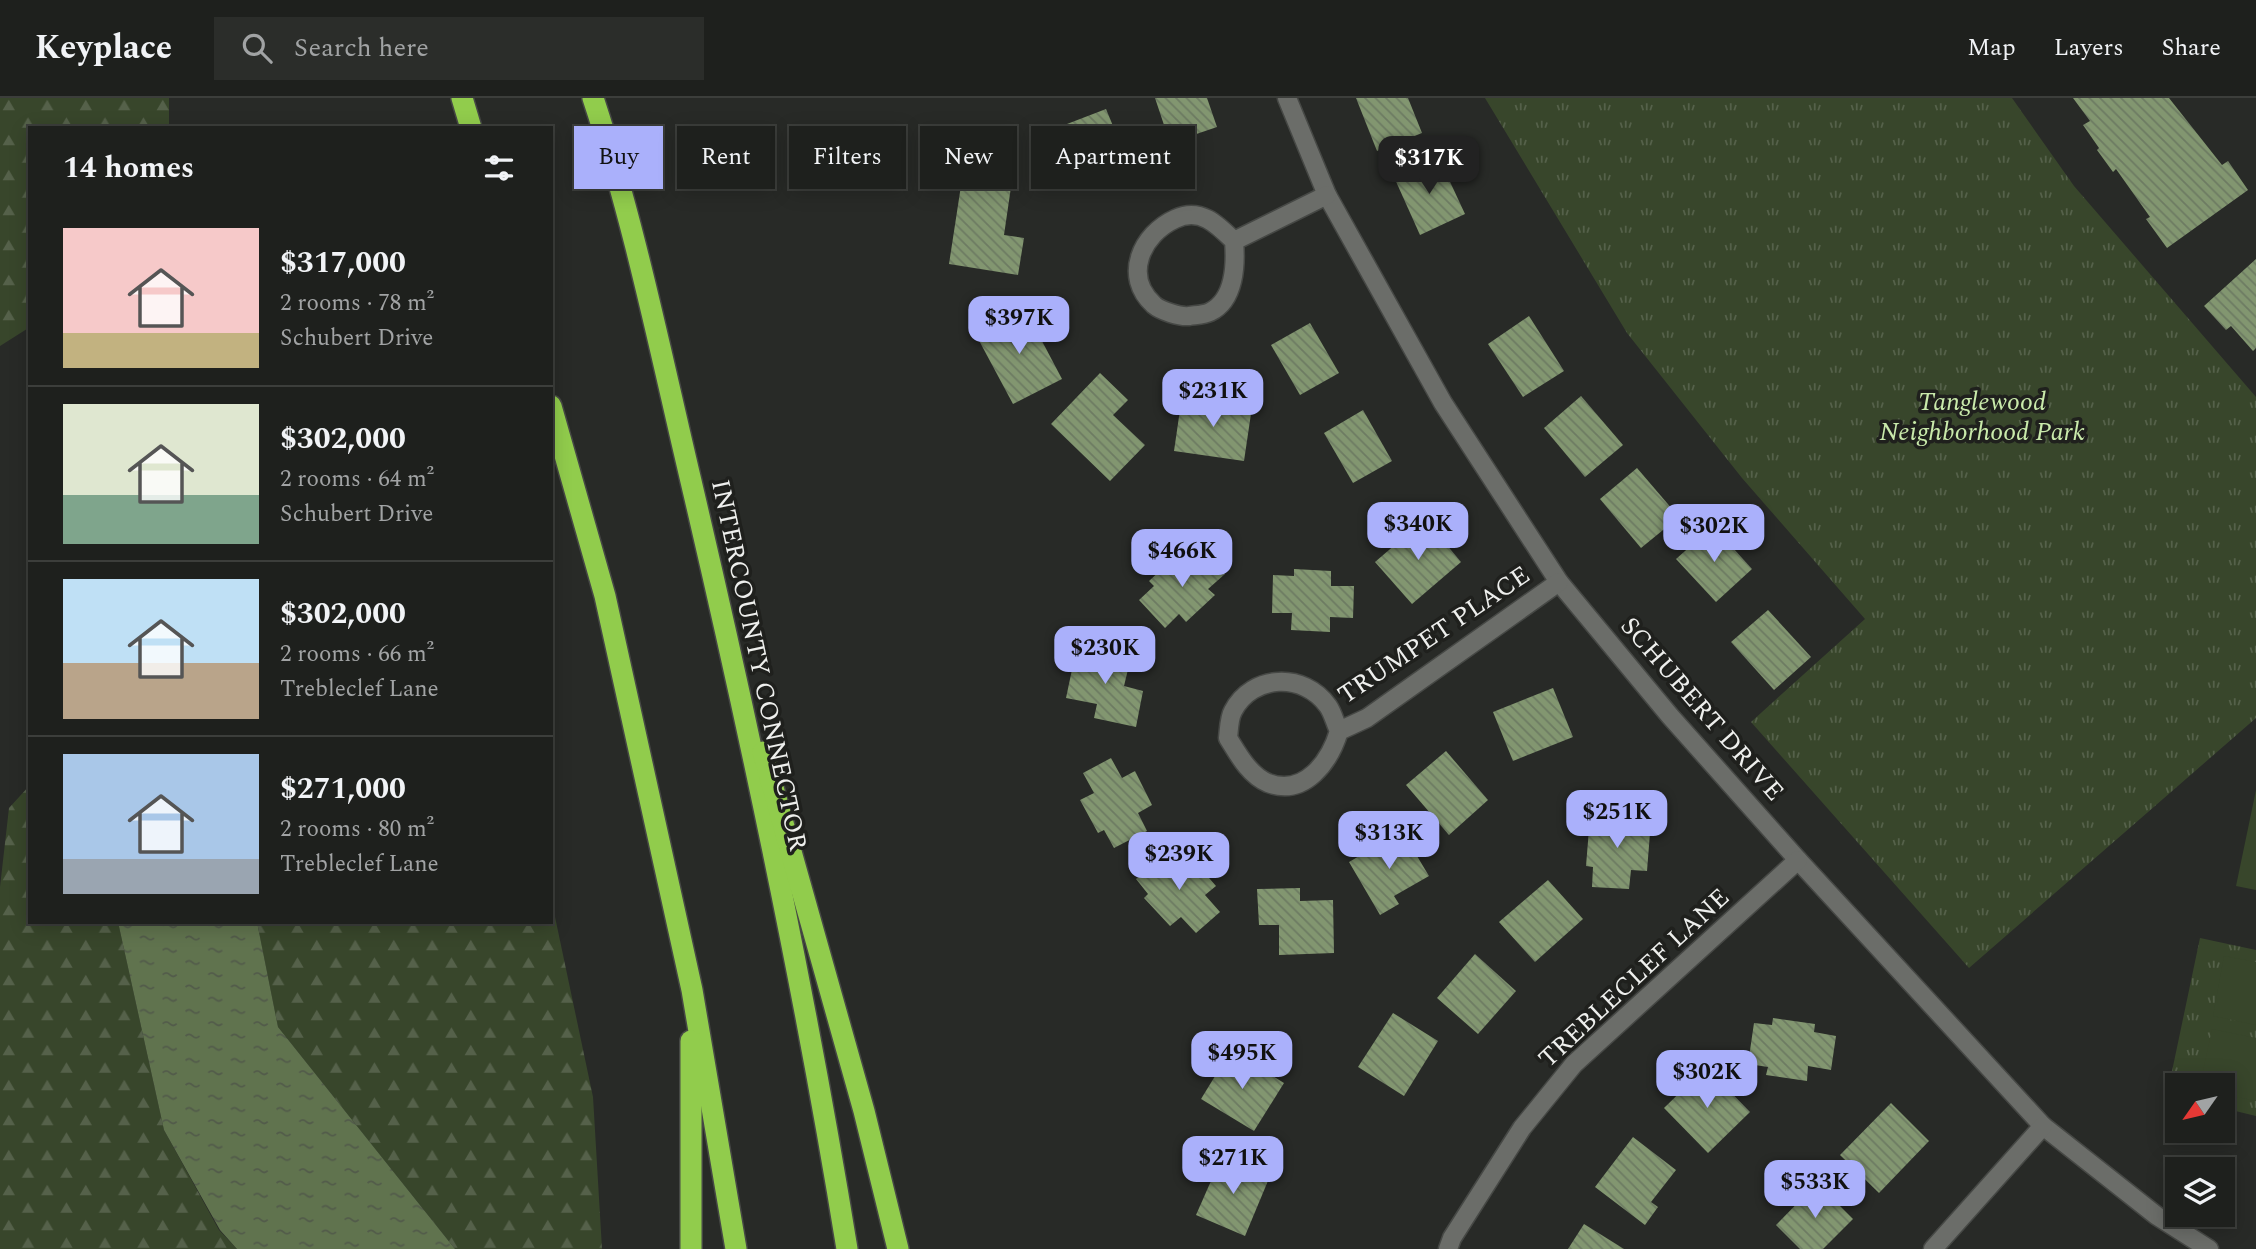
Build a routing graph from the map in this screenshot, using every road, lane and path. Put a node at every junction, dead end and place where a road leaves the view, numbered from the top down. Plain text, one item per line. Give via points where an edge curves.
1 (462, 98) edge
2 (593, 98) edge
3 (1287, 98) edge
4 (470, 126) edge
5 (1327, 195) junction
6 (1234, 241) junction
7 (553, 414) edge
8 (712, 572) junction
9 (1559, 582) junction
10 (1339, 731) junction
11 (1798, 860) junction
12 (692, 990) junction
13 (2043, 1126) junction
14 (691, 1249) edge
15 (736, 1249) edge
16 (846, 1249) edge
17 (898, 1249) edge
18 (1448, 1249) edge
19 (1933, 1249) edge
20 (2210, 1249) edge

1 - 4 highway
2 - 8 highway, INTERCOUNTY CONNECTOR via 617,168
3 - 5 street, SCHUBERT DRIVE
5 - 6 street
5 - 9 street, SCHUBERT DRIVE via 1443,403
6 - 6 street via 1211,219 1186,214 1165,224 1149,237 1137,259 1141,286 1154,306 1182,317 1210,312 1224,299 1236,268
7 - 12 highway via 605,596
8 - 16 highway, INTERCOUNTY CONNECTOR via 822,1095
8 - 17 highway via 864,1111
9 - 10 street, TRUMPET PLACE via 1367,718
9 - 11 street, SCHUBERT DRIVE
10 - 10 street, TRUMPET PLACE via 1328,705 1305,686 1274,680 1251,689 1232,712 1228,738 1245,765 1268,783 1295,786 1315,774 1332,754
11 - 13 street, SCHUBERT DRIVE
11 - 18 street, TREBLECLEF LANE via 1574,1064 1522,1128
12 - 14 highway
12 - 15 highway
13 - 19 street
13 - 20 street, SCHUBERT DRIVE via 2157,1216

